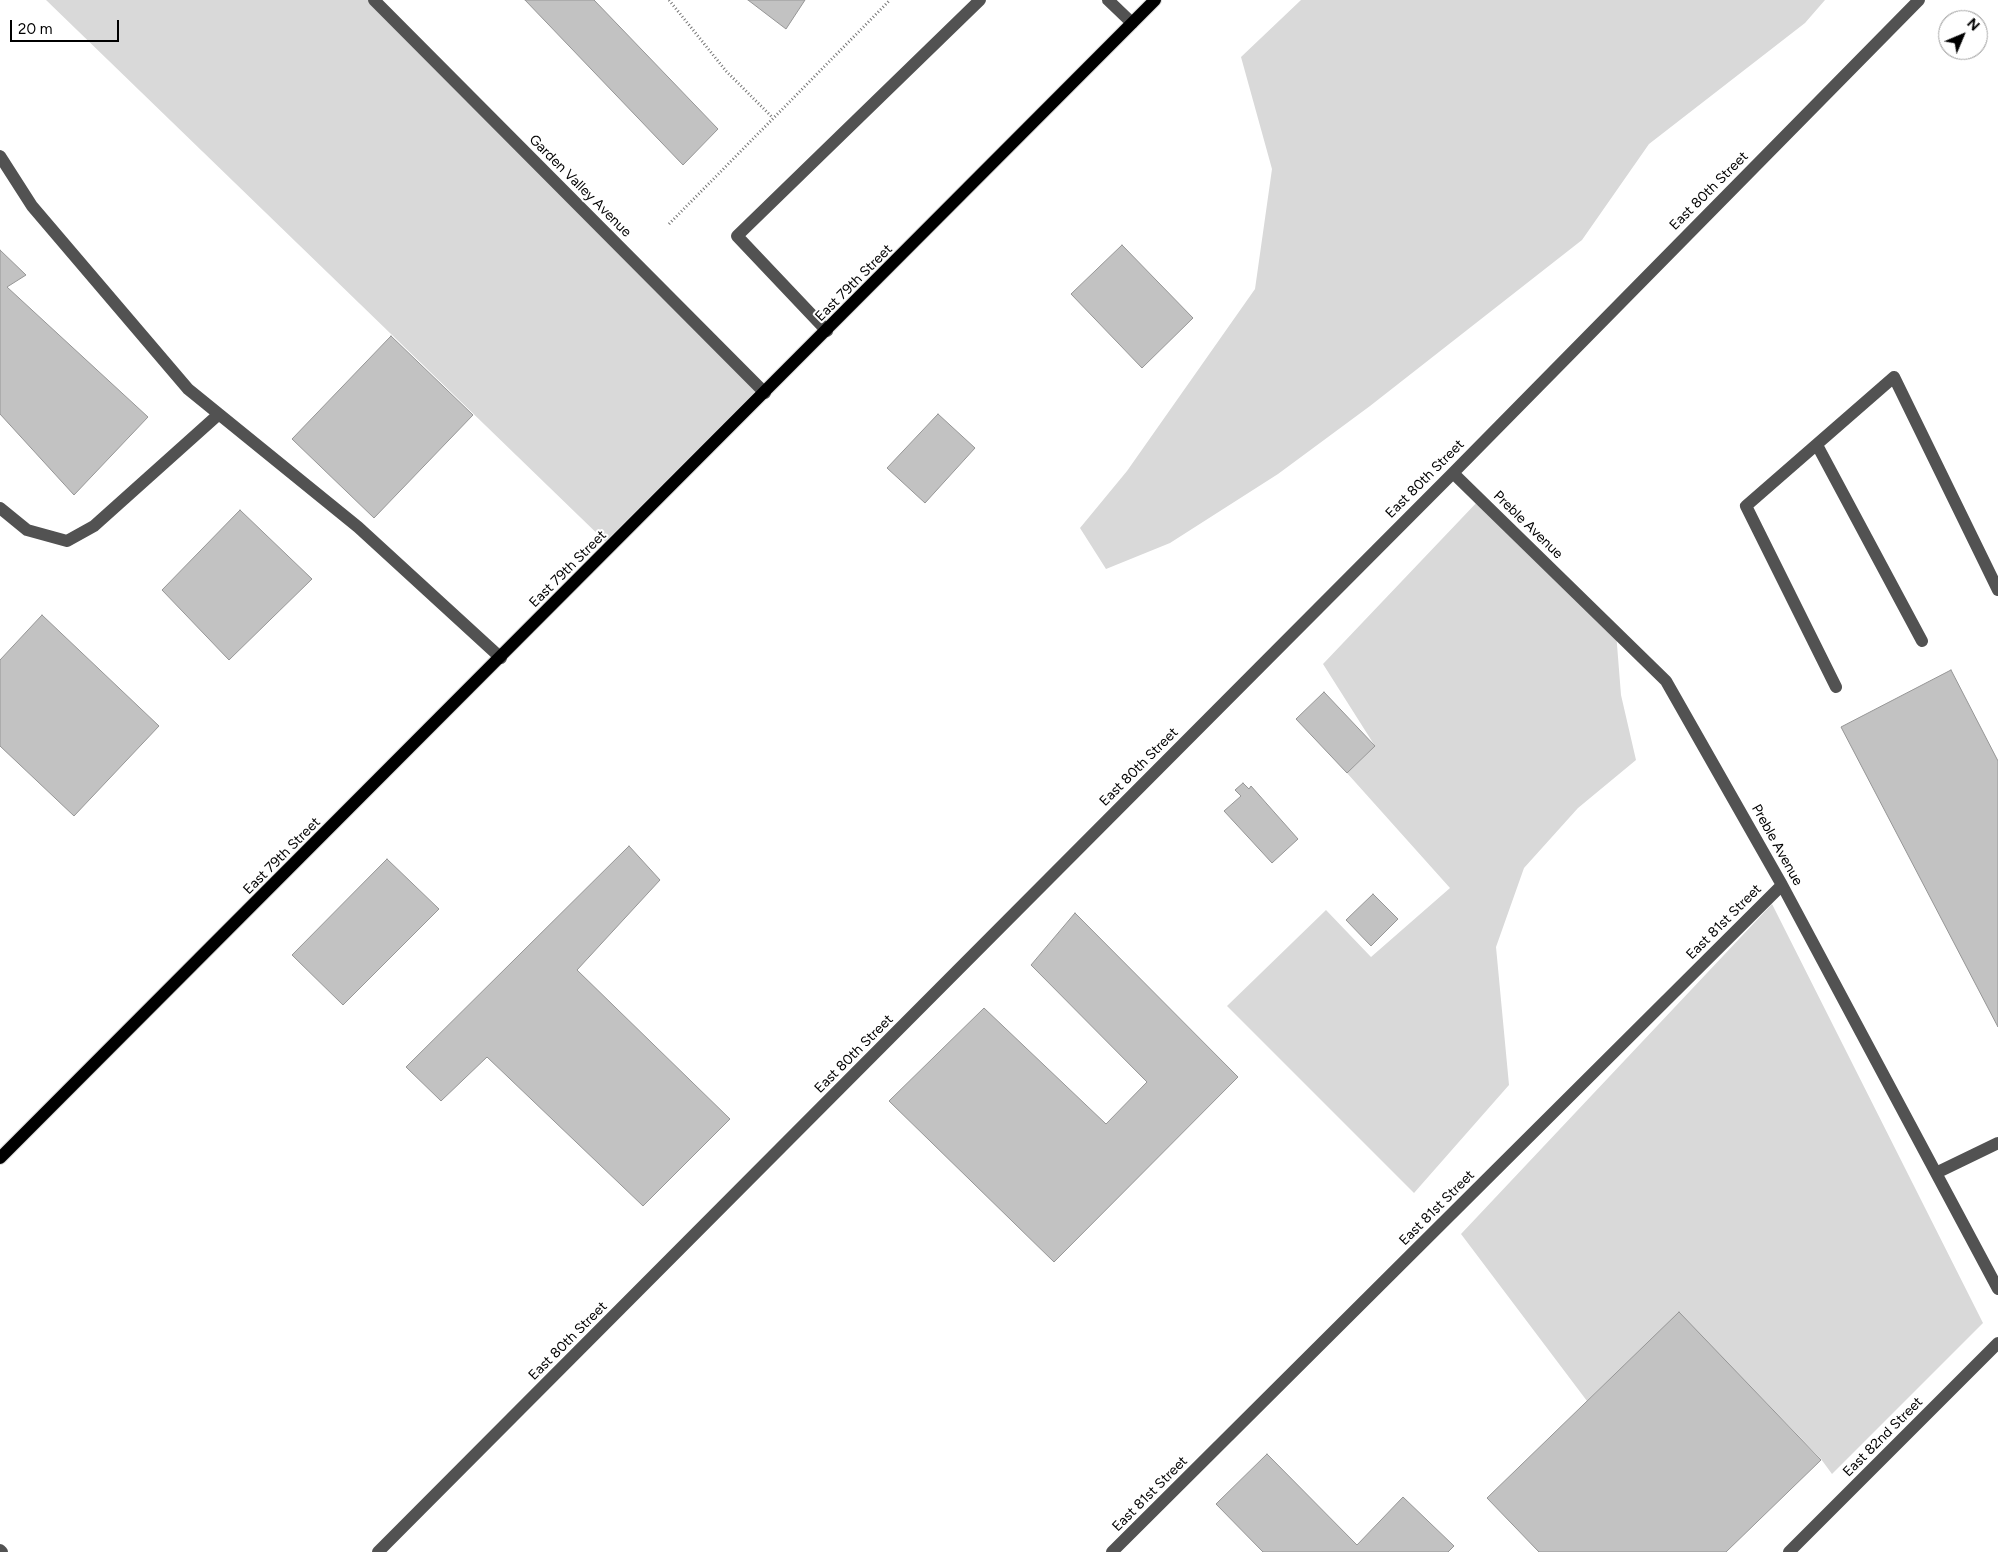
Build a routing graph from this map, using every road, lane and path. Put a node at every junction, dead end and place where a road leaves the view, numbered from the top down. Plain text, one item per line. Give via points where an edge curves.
1 (374, 0) edge
2 (669, 0) edge
3 (980, 0) edge
4 (1108, 0) edge
5 (1155, 0) edge
6 (1919, 0) edge
7 (888, 1) edge
8 (1132, 23) junction
9 (773, 118) junction
10 (0, 156) edge
11 (669, 224) dead end
12 (827, 331) junction
13 (765, 393) junction
14 (220, 414) junction
15 (1817, 445) junction
16 (1453, 473) junction
17 (0, 508) edge
18 (1998, 590) edge
19 (1922, 641) dead end
20 (501, 658) junction
21 (1836, 687) dead end
22 (1782, 885) junction
23 (1998, 1142) edge
24 (0, 1158) edge
25 (1936, 1173) junction
26 (1998, 1289) edge
27 (1998, 1342) edge
28 (378, 1552) edge
29 (1112, 1552) edge
30 (1789, 1552) edge

1 - 13 street, Garden Valley Avenue
2 - 9 path via 726,71
3 - 12 street via 737,236
4 - 8 street
5 - 8 main road, East 79th Street
6 - 16 street, East 80th Street
7 - 9 path
8 - 12 main road, East 79th Street
9 - 11 path
10 - 14 street via 32,206 188,389
12 - 13 main road, East 79th Street
13 - 20 main road, East 79th Street
14 - 17 street via 94,526 67,541 26,530
14 - 20 street via 358,527
15 - 18 street via 1894,378
15 - 19 street
15 - 21 street via 1746,506
16 - 22 street, Preble Avenue via 1666,680
16 - 28 street, East 80th Street
20 - 24 main road, East 79th Street
22 - 25 street, Preble Avenue
22 - 29 street, East 81st Street
23 - 25 street
25 - 26 street, Preble Avenue
27 - 30 street, East 82nd Street

